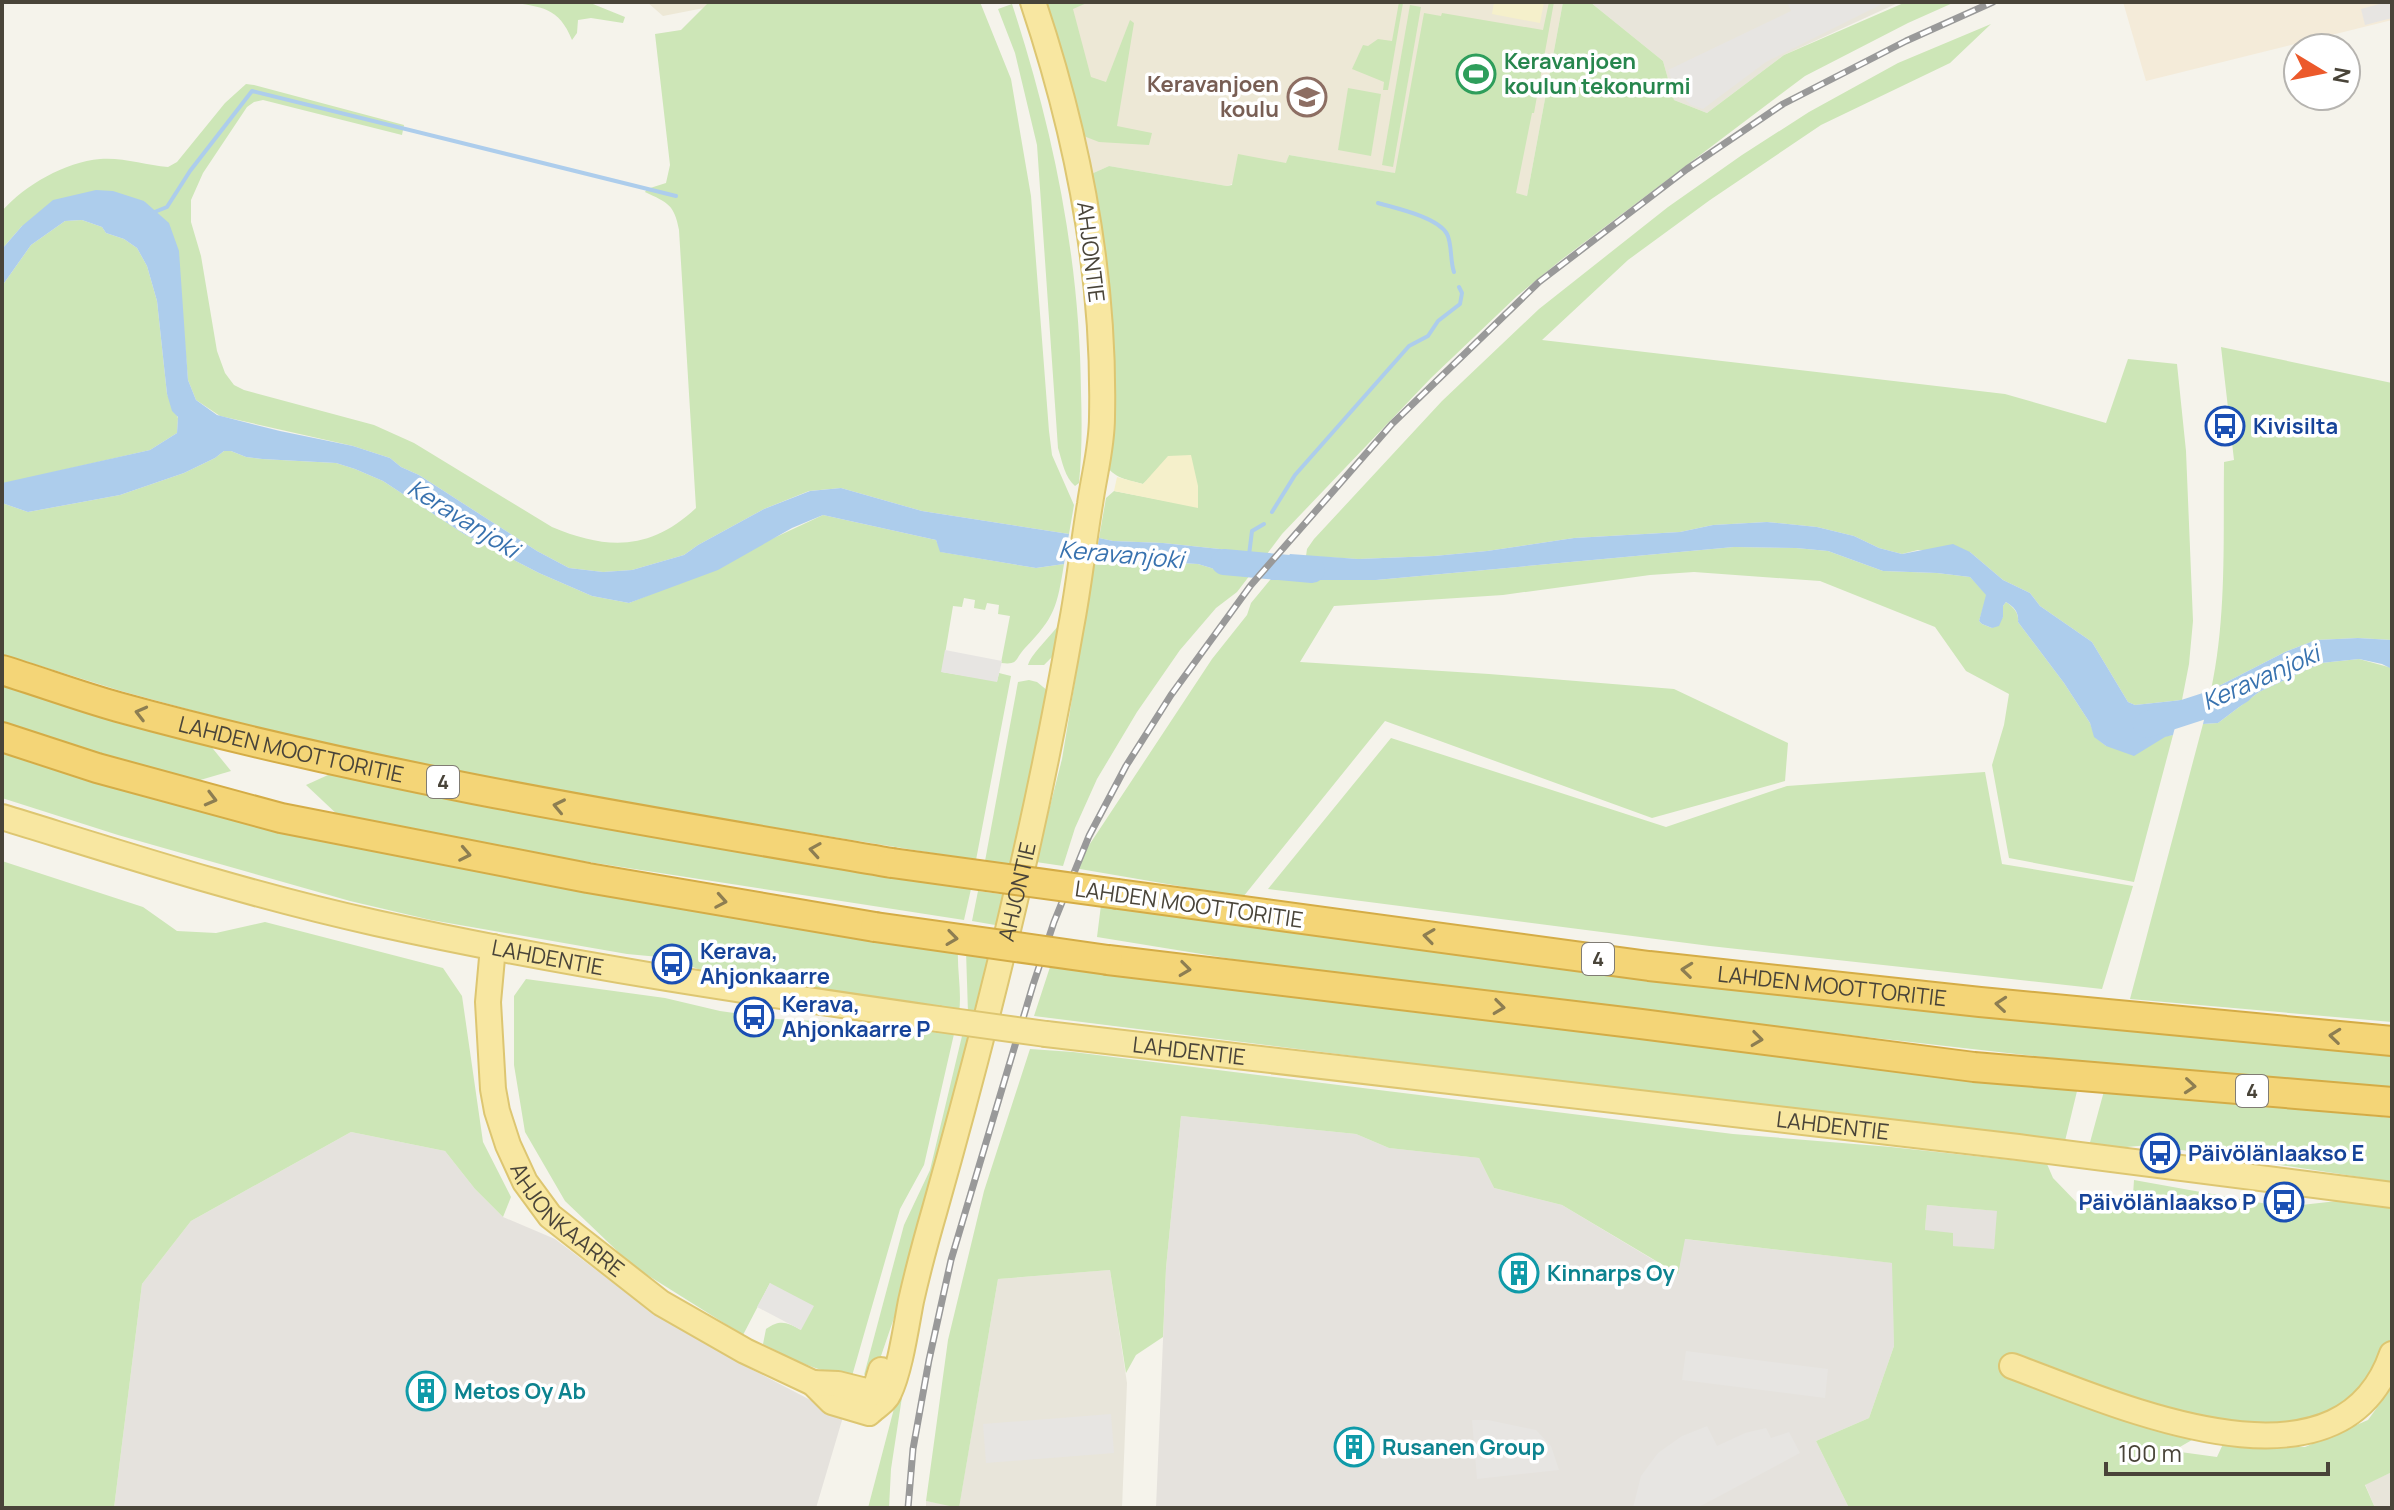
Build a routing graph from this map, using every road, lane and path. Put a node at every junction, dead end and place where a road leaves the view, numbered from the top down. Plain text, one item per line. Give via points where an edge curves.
1 (1018, 2) edge
2 (1033, 2) edge
3 (1089, 508) junction
4 (2, 670) edge
5 (2, 737) edge
6 (2, 817) edge
7 (493, 947) junction
8 (2392, 1041) edge
9 (2392, 1102) edge
10 (2392, 1195) edge
11 (2392, 1354) edge
12 (2012, 1366) dead end
13 (871, 1403) joint

1 - 3 main road, AHJONTIE via 1069,192 1079,260 1087,329
2 - 3 main road, AHJONTIE via 1075,147 1094,258 1102,423
3 - 13 main road, AHJONTIE via 1040,787 971,1083 918,1270
8 -> 4 highway, LAHDEN MOOTTORITIE / 4, bridge via 1649,966 892,863 597,813 297,752 116,706
5 -> 9 highway, 4, bridge via 281,818 875,927 1974,1067
6 - 7 main road, LAHDENTIE via 251,892
7 - 10 main road, LAHDENTIE, bridge via 670,979 1046,1034
7 - 13 main road, AHJONKAARRE via 488,1002 497,1111 525,1182 550,1216 661,1303 745,1351 813,1383 838,1384
11 - 12 main road via 2373,1392 2350,1413 2309,1430 2256,1435 2157,1419

